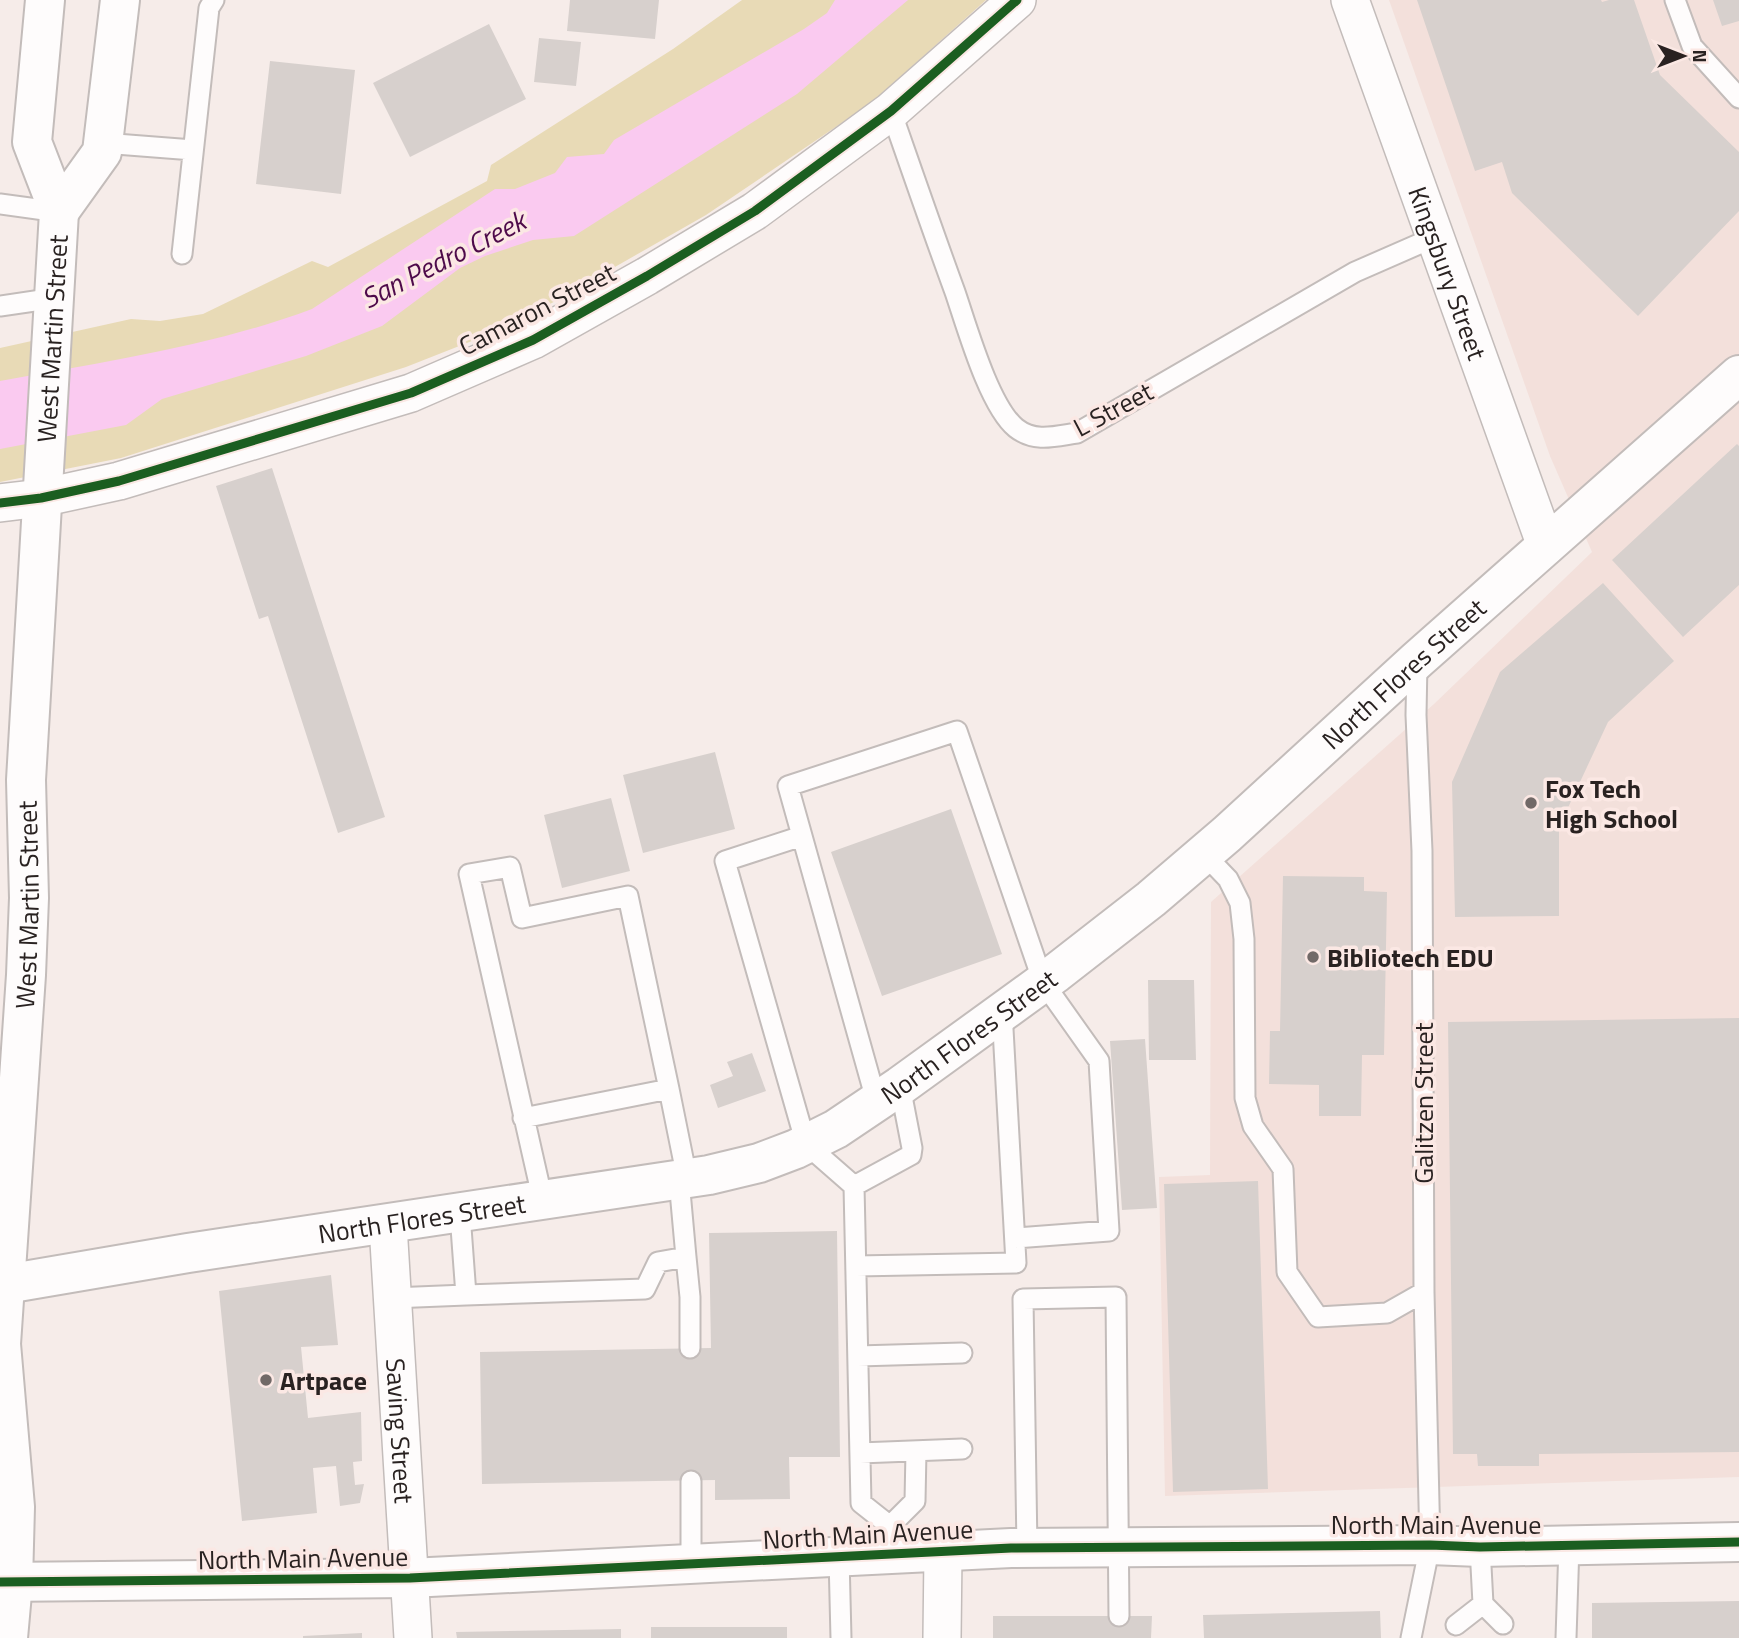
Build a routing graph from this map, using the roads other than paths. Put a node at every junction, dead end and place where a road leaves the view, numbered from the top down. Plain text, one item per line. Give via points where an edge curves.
1 (45, 0) edge
2 (120, 0) edge
3 (214, 0) edge
4 (1017, 0) edge
5 (1350, 0) edge
6 (1675, 0) edge
7 (1736, 91) edge
8 (891, 111) junction
9 (103, 143) junction
10 (193, 150) junction
11 (0, 204) edge
12 (59, 212) junction
13 (1435, 237) junction
14 (182, 254) dead end
15 (54, 298) junction
16 (0, 306) edge
17 (1739, 375) edge
18 (41, 498) junction
19 (0, 503) edge
20 (1546, 545) junction
21 (1417, 660) junction
22 (26, 780) junction
23 (802, 836) junction
24 (0, 845) edge
25 (1204, 854) junction
26 (1042, 982) junction
27 (1002, 1011) junction
28 (669, 1089) junction
29 (888, 1093) junction
30 (523, 1118) junction
31 (806, 1144) junction
32 (683, 1179) junction
33 (854, 1186) junction
34 (542, 1201) junction
35 (460, 1214) junction
36 (388, 1224) junction
37 (1015, 1238) junction
38 (686, 1257) junction
39 (856, 1266) junction
40 (2, 1285) edge
41 (1424, 1292) junction
42 (466, 1295) junction
43 (392, 1298) junction
44 (690, 1349) dead end
45 (962, 1353) dead end
46 (858, 1356) junction
47 (962, 1449) dead end
48 (916, 1451) junction
49 (860, 1453) junction
50 (691, 1480) dead end
51 (890, 1540) junction
52 (1739, 1542) edge
53 (1430, 1545) junction
54 (1569, 1545) junction
55 (1120, 1546) junction
56 (1480, 1547) junction
57 (1027, 1548) junction
58 (943, 1553) junction
59 (839, 1557) junction
60 (691, 1564) junction
61 (410, 1578) junction
62 (7, 1582) edge
63 (1483, 1604) junction
64 (1119, 1616) dead end
65 (8, 1638) edge
66 (413, 1638) edge
67 (841, 1638) edge
68 (942, 1638) edge
69 (1410, 1638) edge
70 (1566, 1638) edge

1 - 12 main road, West Martin Street via 32,142
2 - 9 main road, West Martin Street
3 - 10 lane via 209,8
4 - 8 street, Camaron Street
5 - 13 street, Kingsbury Street
6 - 7 lane via 1692,46
8 - 13 lane, L Street via 980,364 999,406 1027,435 1042,438 1077,433 1355,272
8 - 18 street, Camaron Street via 755,211 533,340 411,393 119,481
9 - 10 lane
9 - 12 main road, West Martin Street via 102,152
10 - 14 lane
11 - 12 lane
12 - 15 main road, West Martin Street
13 - 20 street, Kingsbury Street
15 - 16 lane
15 - 18 main road, West Martin Street
17 - 20 main road, North Flores Street
18 - 19 street, Camaron Street
18 - 22 main road, West Martin Street
20 - 21 main road, North Flores Street
21 - 25 main road, North Flores Street
21 - 41 lane, Galitzen Street
22 - 24 main road
22 - 40 main road, West Martin Street via 26,975
23 - 26 lane via 788,786 957,731
23 - 29 lane
23 - 31 lane via 725,861
25 - 26 main road, North Flores Street
25 - 41 lane via 1228,879 1240,903 1245,1098 1253,1126 1283,1169 1287,1272 1318,1317 1387,1313
26 - 27 main road, North Flores Street
26 - 37 lane via 1099,1060 1109,1231
27 - 29 main road, North Flores Street
27 - 37 lane
28 - 30 lane
28 - 30 lane via 628,895 522,918 510,867 469,874
28 - 32 lane
29 - 31 main road, North Flores Street
29 - 33 lane via 911,1155
30 - 34 lane
31 - 32 main road, North Flores Street via 759,1164
31 - 33 lane
32 - 34 main road, North Flores Street
32 - 38 lane
33 - 39 lane
34 - 35 main road, North Flores Street
35 - 36 main road, North Flores Street
35 - 42 lane
36 - 40 main road, North Flores Street
36 - 43 street, Saving Street
37 - 39 lane via 1016,1263
38 - 42 lane via 658,1262 645,1289
38 - 44 lane
39 - 46 lane
40 - 62 main road, West Martin Street via 1,1344 15,1507
41 - 53 lane, Galitzen Street
42 - 43 lane
43 - 61 street, Saving Street
45 - 46 lane
46 - 49 lane
47 - 48 lane
48 - 49 lane
48 - 51 lane via 915,1501
49 - 51 lane via 861,1503
50 - 60 lane
51 - 58 main road, North Main Avenue
51 - 59 main road, North Main Avenue
52 - 54 main road, North Main Avenue
53 - 55 main road, North Main Avenue
53 - 56 main road, North Main Avenue
53 - 69 lane, Galitzen Street
54 - 56 main road, North Main Avenue
54 - 70 lane
55 - 57 main road, North Main Avenue
55 - 57 lane via 1115,1297 1023,1299
55 - 64 lane
56 - 63 lane
57 - 58 main road, North Main Avenue
58 - 68 street
59 - 60 main road, North Main Avenue
59 - 67 lane
60 - 61 main road, North Main Avenue
61 - 62 main road, North Main Avenue
61 - 66 street, Saving Street
62 - 65 main road, West Martin Street
63 - 63 lane via 1479,1625

